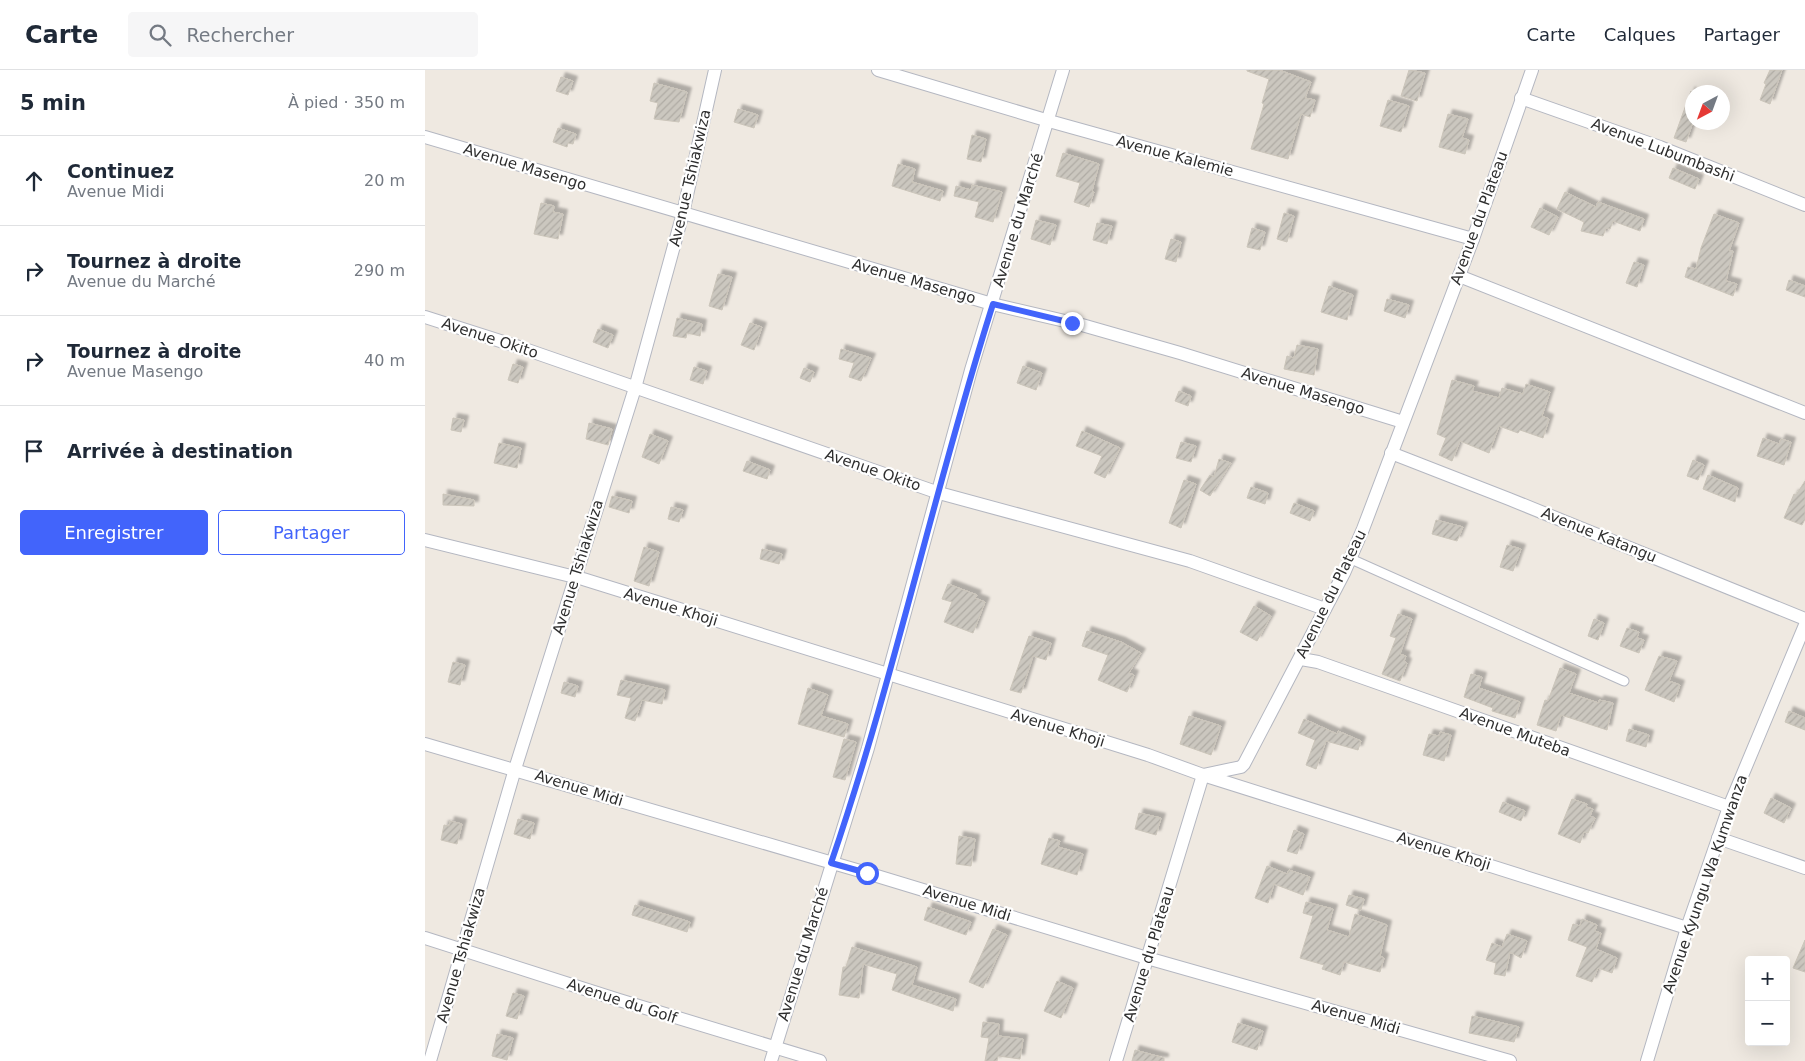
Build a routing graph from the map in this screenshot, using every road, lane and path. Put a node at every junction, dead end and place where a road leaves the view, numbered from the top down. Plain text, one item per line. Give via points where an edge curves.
1 (715, 70) edge
2 (878, 70) edge
3 (1063, 70) edge
4 (1532, 70) edge
5 (1521, 98) junction
6 (1049, 121) junction
7 (425, 137) edge
8 (1805, 205) edge
9 (683, 213) junction
10 (1473, 238) junction
11 (1459, 276) junction
12 (993, 304) junction
13 (425, 317) edge
14 (635, 388) junction
15 (1805, 413) edge
16 (1403, 422) junction
17 (1391, 454) junction
18 (939, 493) junction
19 (425, 540) edge
20 (1351, 558) junction
21 (575, 577) junction
22 (1325, 609) junction
23 (1805, 619) edge
24 (1805, 625) edge
25 (1301, 658) junction
26 (889, 676) junction
27 (1624, 680) dead end
28 (425, 744) edge
29 (515, 769) junction
30 (1203, 775) junction
31 (1729, 807) junction
32 (1718, 838) junction
33 (831, 863) junction
34 (1805, 868) edge
35 (1687, 928) junction
36 (425, 938) edge
37 (463, 949) junction
38 (1147, 958) junction
39 (773, 1055) edge
40 (430, 1061) edge
41 (821, 1061) edge
42 (1116, 1061) edge
43 (1510, 1061) edge
44 (1647, 1061) edge

1 - 9 street, Avenue Tshiakwiza
2 - 6 street, Avenue Kalemie
3 - 6 street, Avenue du Marché
4 - 5 street, Avenue du Plateau
5 - 8 street, Avenue Lubumbashi via 1660,147
5 - 10 street, Avenue du Plateau
6 - 10 street, Avenue Kalemie
6 - 12 street, Avenue du Marché
7 - 9 street, Avenue Masengo
9 - 12 street, Avenue Masengo
9 - 14 street, Avenue Tshiakwiza
10 - 11 street, Avenue du Plateau
11 - 15 street
11 - 16 street, Avenue du Plateau
12 - 16 street, Avenue Masengo via 1088,326
12 - 18 street, Avenue du Marché via 971,370
13 - 14 street, Avenue Okito via 519,346
14 - 18 street, Avenue Okito
14 - 21 street, Avenue Tshiakwiza
16 - 17 street, Avenue du Plateau
17 - 20 street, Avenue du Plateau
17 - 23 street, Avenue Katangu
18 - 22 street, Avenue Okito via 1190,561
18 - 26 street, Avenue du Marché
19 - 21 street, Avenue Khoji
20 - 22 street, Avenue du Plateau
20 - 27 street
21 - 26 street, Avenue Khoji
21 - 29 street, Avenue Tshiakwiza
22 - 25 street, Avenue du Plateau
24 - 31 street, Avenue Kyungu Wa Kumwanza
25 - 30 street, Avenue du Plateau via 1244,764
25 - 31 street, Avenue Muteba
26 - 30 street, Avenue Khoji via 1148,755
26 - 33 street, Avenue du Marché
28 - 29 street, Avenue Midi
29 - 33 street, Avenue Midi
29 - 37 street, Avenue Tshiakwiza
30 - 35 street, Avenue Khoji
30 - 38 street, Avenue du Plateau
31 - 32 street, Avenue Kyungu Wa Kumwanza
32 - 34 street
32 - 35 street, Avenue Kyungu Wa Kumwanza
33 - 38 street, Avenue Midi
33 - 39 street, Avenue du Marché
35 - 44 street, Avenue Kyungu Wa Kumwanza
36 - 37 street, Avenue du Golf
37 - 39 street, Avenue du Golf
37 - 40 street, Avenue Tshiakwiza
38 - 42 street, Avenue du Plateau
38 - 43 street, Avenue Midi
39 - 41 street, Avenue du Golf

